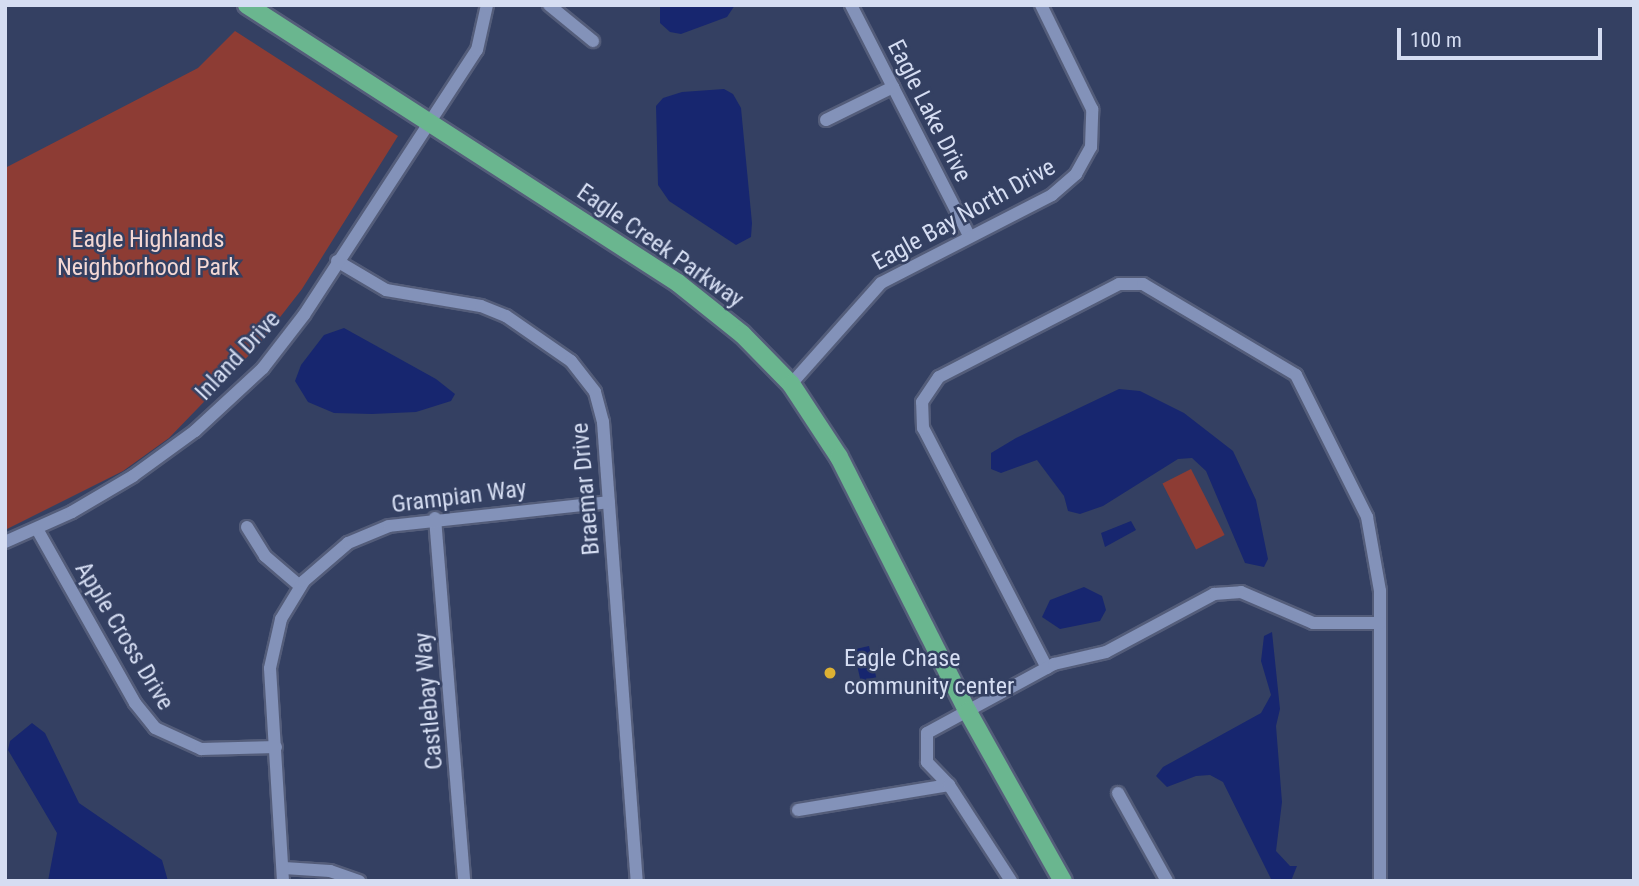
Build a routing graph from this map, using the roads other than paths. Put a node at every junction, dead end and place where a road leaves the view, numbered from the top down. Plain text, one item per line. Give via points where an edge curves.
1 (247, 5) edge
2 (487, 5) edge
3 (548, 5) edge
4 (851, 5) edge
5 (1041, 5) edge
6 (593, 41) dead end
7 (893, 87) junction
8 (826, 120) dead end
9 (428, 121) junction
10 (970, 236) junction
11 (337, 261) junction
12 (791, 384) junction
13 (609, 502) junction
14 (435, 518) junction
15 (247, 527) dead end
16 (37, 529) junction
17 (5, 542) edge
18 (300, 586) junction
19 (1380, 623) junction
20 (1047, 667) junction
21 (968, 712) junction
22 (276, 747) junction
23 (949, 785) junction
24 (1118, 793) dead end
25 (798, 810) dead end
26 (284, 875) edge
27 (359, 881) edge
28 (464, 881) edge
29 (637, 881) edge
30 (1011, 881) edge
31 (1062, 881) edge
32 (1167, 881) edge
33 (1380, 881) edge

1 - 9 main road, Eagle Creek Parkway
2 - 9 street, Inland Drive via 477,50
3 - 6 street
4 - 7 street, Eagle Lake Drive
5 - 10 street, Eagle Bay North Drive via 1088,97 1092,140 1068,184
7 - 8 street
7 - 10 street, Eagle Lake Drive
9 - 11 street, Inland Drive
9 - 12 main road, Eagle Creek Parkway via 687,290 742,334
10 - 12 street, Eagle Bay North Drive via 874,289
11 - 13 street, Braemar Drive via 400,295 498,312 571,361 588,380 599,403
11 - 16 street, Inland Drive via 288,337 219,410 133,476
12 - 21 main road, Eagle Creek Parkway via 839,457
13 - 14 street, Grampian Way
13 - 29 street, Braemar Drive
14 - 18 street, Grampian Way via 380,529 348,542
14 - 28 street, Castlebay Way
15 - 18 street via 265,556
16 - 17 street, Inland Drive
16 - 22 street, Apple Cross Drive via 135,703 155,728 201,749
18 - 22 street, Grampian Way via 281,619 272,655
19 - 20 street via 1313,623 1250,594 1227,592 1106,652
19 - 20 street via 1378,566 1367,517 1302,382 1284,365 1152,288 1132,282 1115,286 939,377 922,402 923,428
19 - 33 street
20 - 21 street
21 - 23 street via 926,735 927,762
21 - 31 main road, Eagle Creek Parkway
22 - 26 street, Grampian Way
23 - 25 street
23 - 30 street
24 - 32 street
26 - 27 street via 330,872

